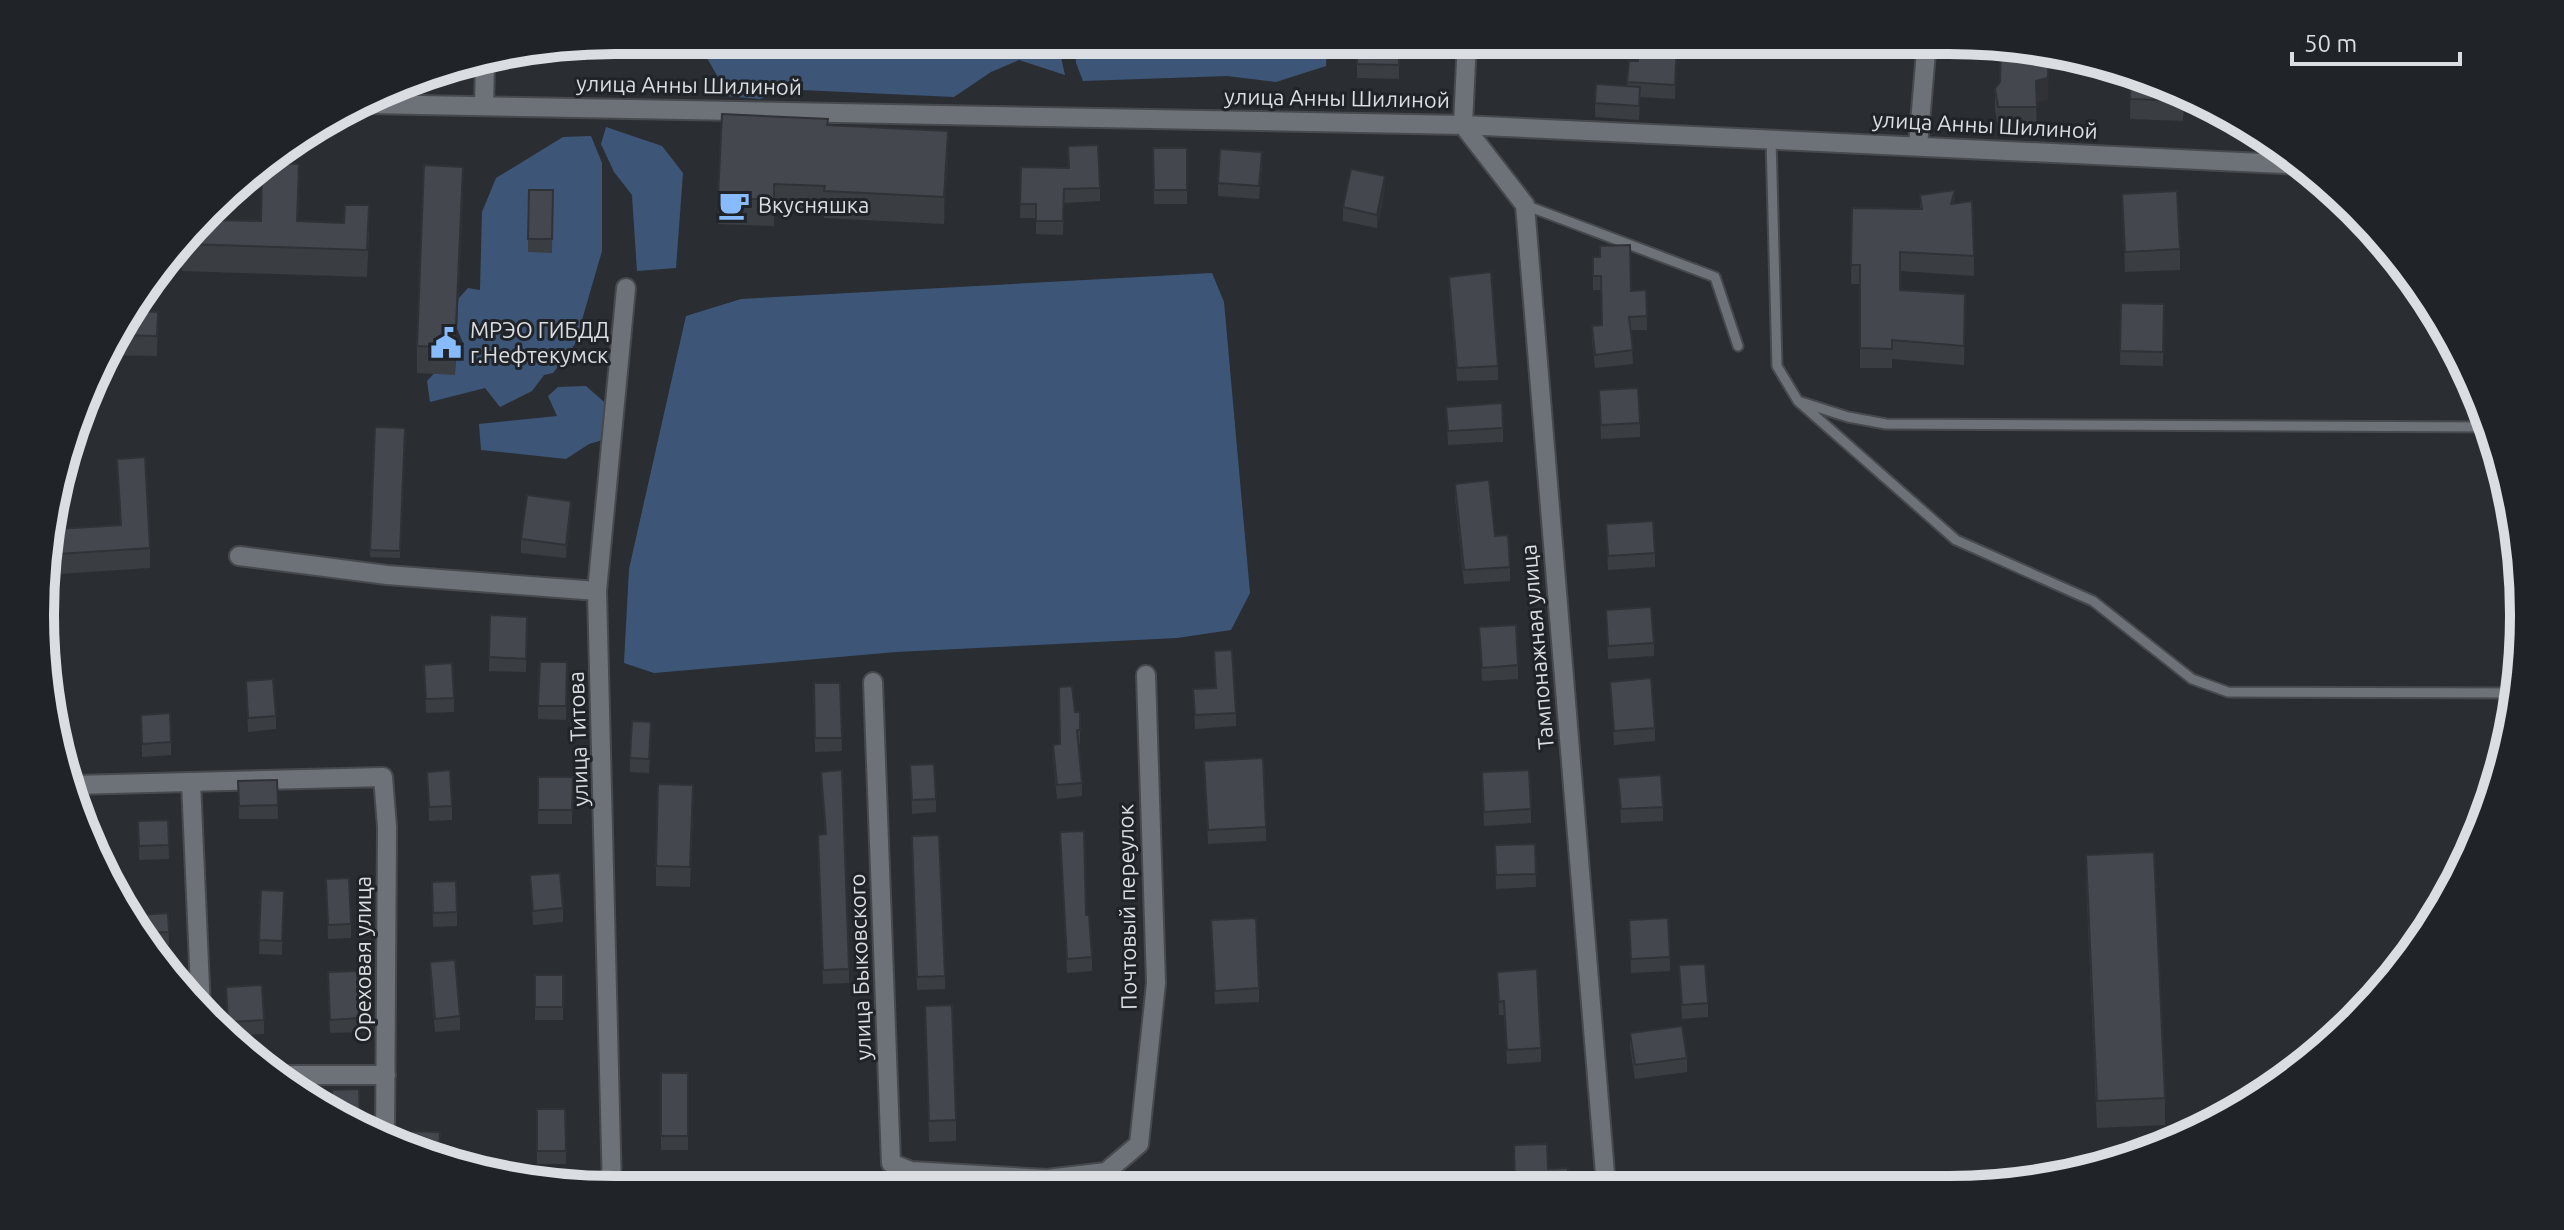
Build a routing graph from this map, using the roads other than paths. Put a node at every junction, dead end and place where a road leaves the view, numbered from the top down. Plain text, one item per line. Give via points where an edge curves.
1 (1466, 54) edge
2 (1926, 54) edge
3 (485, 70) edge
4 (384, 104) edge
5 (484, 106) junction
6 (1463, 125) junction
7 (1771, 139) junction
8 (1918, 146) junction
9 (2279, 161) edge
10 (1525, 205) junction
11 (626, 288) dead end
12 (1738, 346) dead end
13 (1798, 401) junction
14 (2477, 427) edge
15 (239, 556) dead end
16 (597, 591) junction
17 (1146, 675) dead end
18 (873, 682) dead end
19 (2504, 693) edge
20 (191, 782) junction
21 (81, 785) edge
22 (200, 993) edge
23 (294, 1075) edge
24 (386, 1075) junction
25 (385, 1126) edge
26 (612, 1176) edge
27 (934, 1176) edge
28 (1072, 1176) edge
29 (1605, 1176) edge

1 - 6 street
2 - 8 street
3 - 5 street
4 - 5 street, улица Анны Шилиной
5 - 6 street, улица Анны Шилиной
6 - 7 street, улица Анны Шилиной
6 - 10 street
7 - 8 street, улица Анны Шилиной
7 - 13 lane via 1777,366
8 - 9 street, улица Анны Шилиной
10 - 12 lane via 1715,277
10 - 29 street, Тампонажная улица
11 - 16 street, улица Титова
13 - 14 lane via 1886,424
13 - 19 lane via 1956,540 2093,601 2192,679 2228,692
15 - 16 street via 387,575
16 - 26 street, улица Титова
17 - 28 street, Почтовый переулок via 1156,983 1139,1144 1106,1172
18 - 27 street, улица Быковского via 891,1163
20 - 21 street
20 - 22 street
20 - 24 street, Ореховая улица via 383,777
23 - 24 street
24 - 25 street, Ореховая улица

